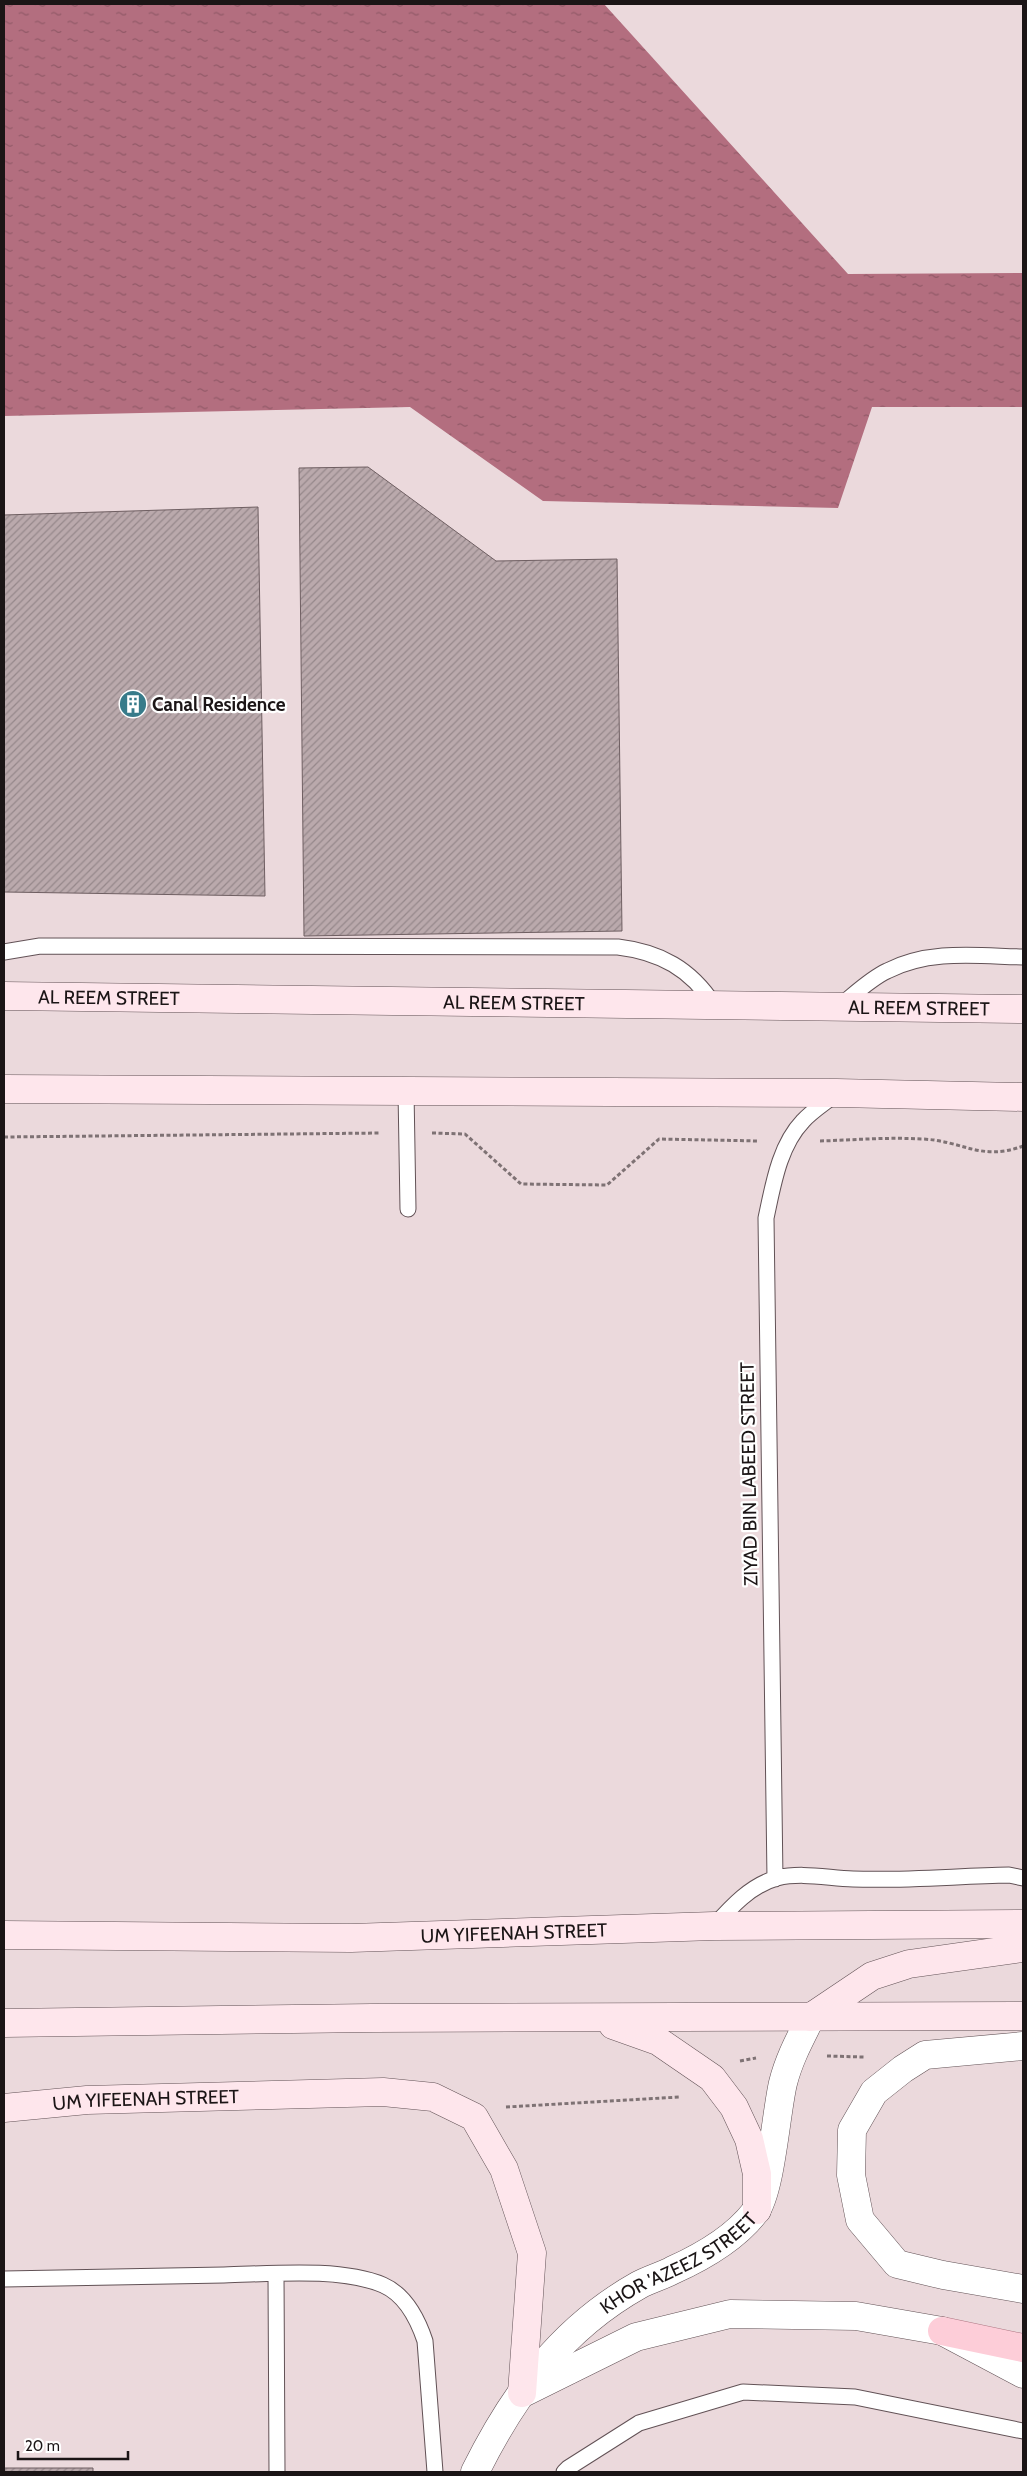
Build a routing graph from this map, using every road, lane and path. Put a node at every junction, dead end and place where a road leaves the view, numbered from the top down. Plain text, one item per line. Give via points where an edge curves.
1 (4, 952) edge
2 (1023, 957) edge
3 (4, 996) edge
4 (714, 1005) junction
5 (840, 1007) junction
6 (1023, 1010) edge
7 (4, 1089) edge
8 (406, 1091) junction
9 (837, 1093) junction
10 (1023, 1097) edge
11 (407, 1132) junction
12 (4, 1137) edge
13 (789, 1142) junction
14 (1023, 1146) edge
15 (408, 1209) dead end
16 (1023, 1878) edge
17 (775, 1879) junction
18 (1023, 1924) edge
19 (714, 1926) junction
20 (4, 1935) edge
21 (1023, 1948) edge
22 (1023, 2016) edge
23 (811, 2017) junction
24 (593, 2018) junction
25 (4, 2023) edge
26 (1023, 2046) edge
27 (712, 2078) junction
28 (4, 2108) edge
29 (474, 2117) junction
30 (757, 2210) junction
31 (276, 2274) junction
32 (4, 2279) edge
33 (1023, 2289) edge
34 (942, 2331) junction
35 (1023, 2348) edge
36 (1023, 2374) edge
37 (522, 2393) junction
38 (1023, 2432) edge
39 (277, 2472) edge
40 (435, 2472) edge
41 (474, 2472) edge
42 (564, 2472) edge

1 - 4 lane via 40,946 618,947 655,954 678,966 696,980
2 - 5 lane via 959,955 922,958 871,980
3 - 4 main road, AL REEM STREET
4 - 5 main road, AL REEM STREET
5 - 6 main road, AL REEM STREET
7 - 8 main road
8 - 9 main road
8 - 11 lane
9 - 10 main road
9 - 13 lane, ZIYAD BIN LABEED STREET via 802,1122
11 - 12 path
11 - 13 path via 465,1134 521,1184 606,1185 659,1139
11 - 15 lane
13 - 14 path via 938,1140 997,1153
13 - 17 lane, ZIYAD BIN LABEED STREET via 778,1168 766,1218
16 - 17 lane via 1009,1875 854,1879 796,1874
17 - 19 lane via 742,1897
18 - 19 main road, UM YIFEENAH STREET
19 - 20 main road, UM YIFEENAH STREET via 351,1938
21 - 23 main road via 909,1964 872,1976
22 - 23 main road
23 - 24 main road
23 - 30 street, KHOR 'AZEEZ STREET via 791,2056 783,2083 767,2181
24 - 25 main road
24 - 27 main road via 658,2041
26 - 33 street via 925,2055 903,2069 874,2092 852,2130 851,2175 860,2220 897,2264
27 - 29 path via 692,2096 492,2108
27 - 30 main road via 734,2106 749,2139 757,2174
28 - 29 main road, UM YIFEENAH STREET via 87,2100 383,2092 433,2097
29 - 37 main road via 504,2169 532,2253
30 - 37 street, KHOR 'AZEEZ STREET via 735,2235 675,2270 641,2284 583,2322 555,2350
31 - 32 lane
31 - 39 lane
31 - 40 lane via 330,2275 384,2285 410,2309 420,2324 425,2341
34 - 35 main road
34 - 36 street
34 - 37 street via 856,2316 730,2314 636,2337
37 - 41 street, KHOR 'AZEEZ STREET via 488,2444
38 - 42 lane via 855,2397 743,2392 639,2423

